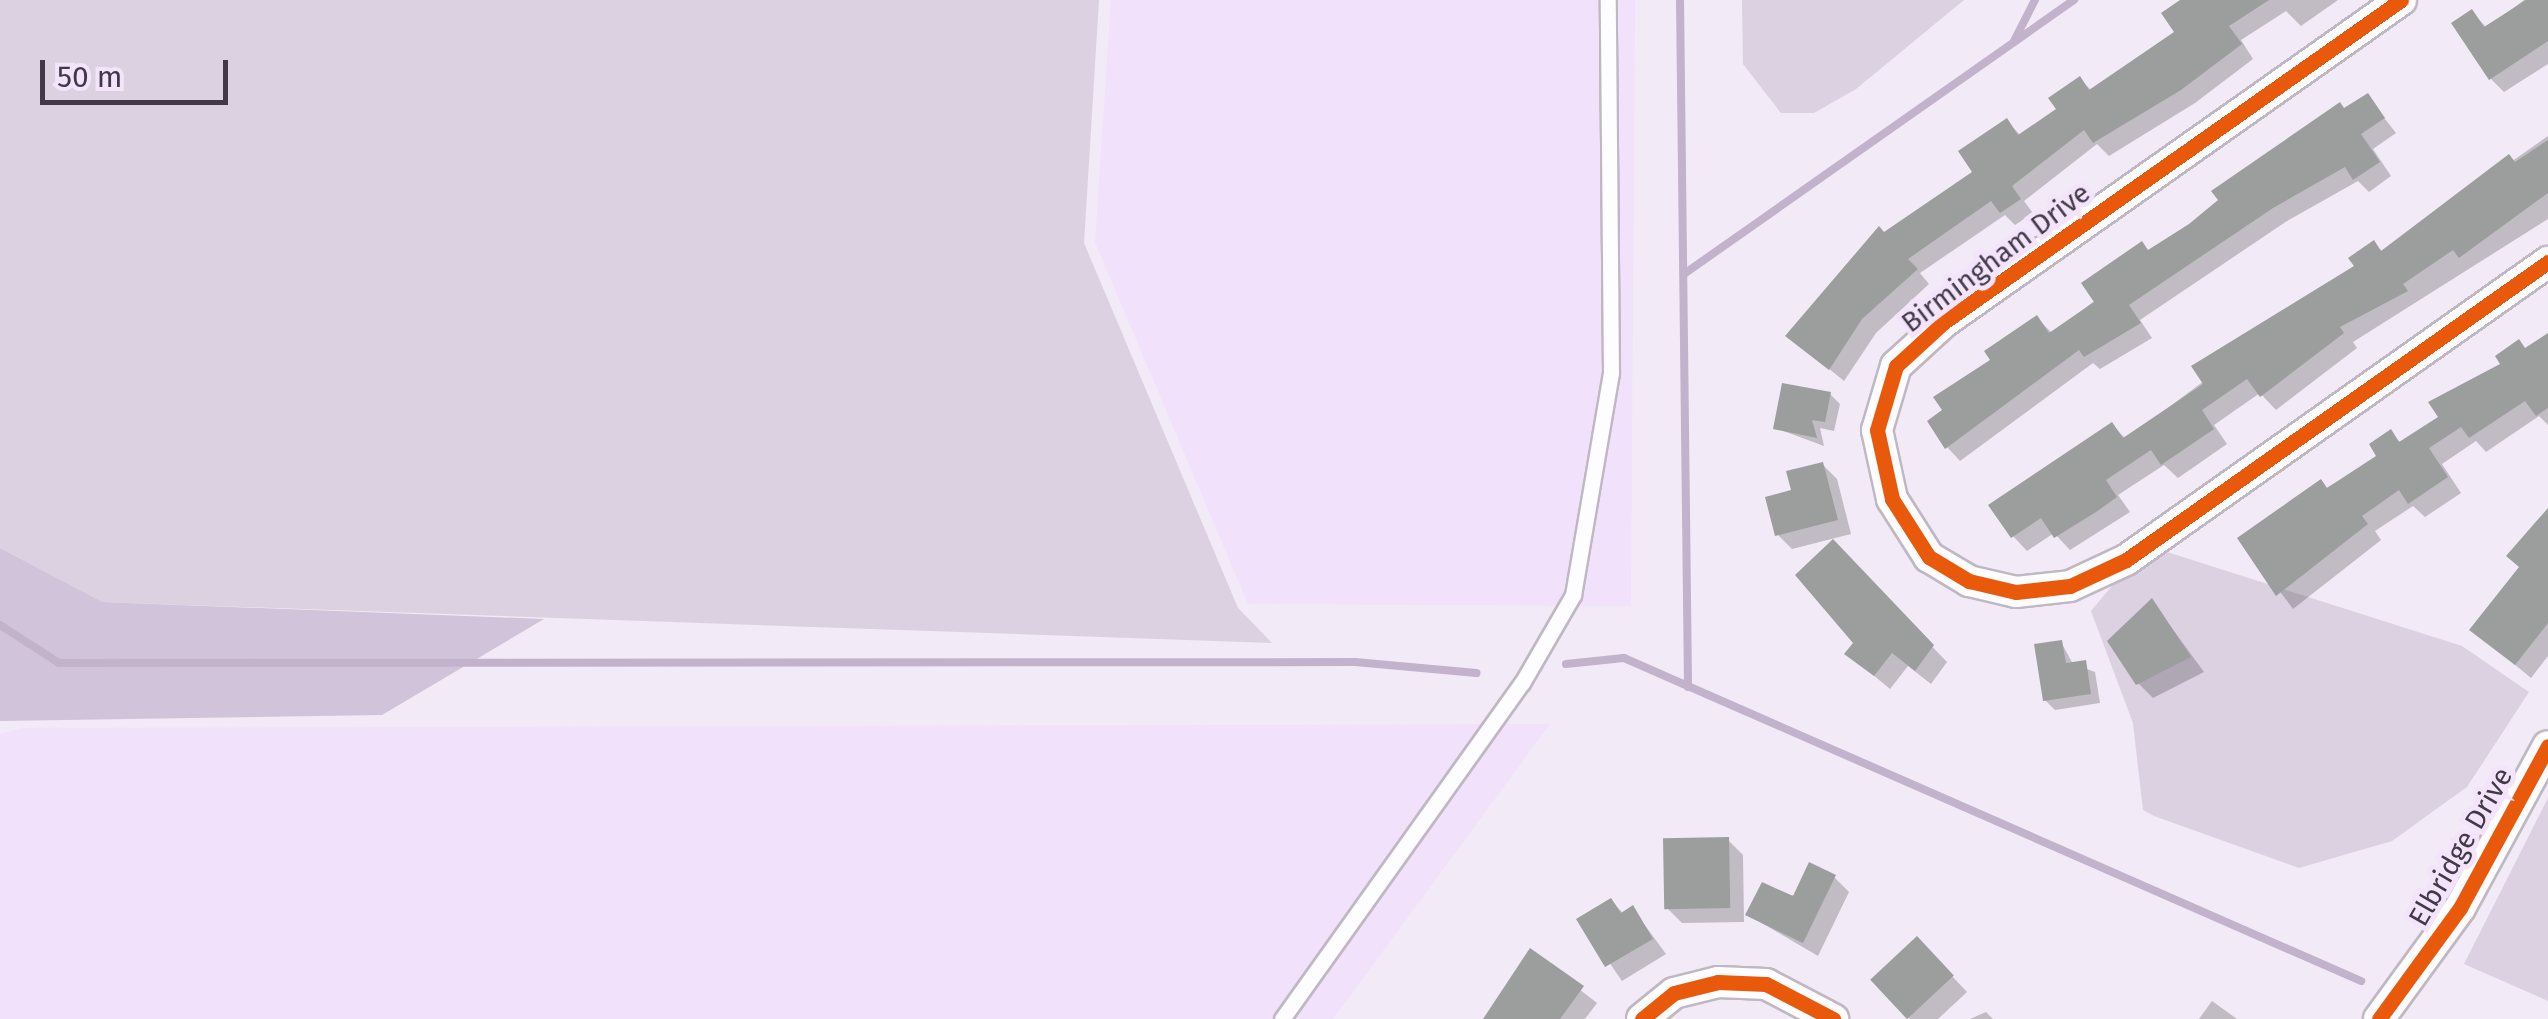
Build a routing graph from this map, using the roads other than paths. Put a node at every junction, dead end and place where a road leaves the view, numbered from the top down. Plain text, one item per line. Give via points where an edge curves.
1 (1608, 0) edge
2 (2401, 0) edge
3 (2548, 262) edge
4 (2548, 746) edge
5 (1282, 1019) edge
6 (1642, 1019) edge
7 (1833, 1019) edge
8 (2379, 1019) edge

1 - 5 lane via 1611,374 1574,595 1522,683
2 - 3 street, Birmingham Drive via 1944,322 1896,366 1878,430 1892,499 1928,557 1969,581 2016,592 2070,586 2126,560
4 - 8 street, Elbridge Drive via 2460,908
6 - 7 street via 1674,993 1718,982 1766,984

